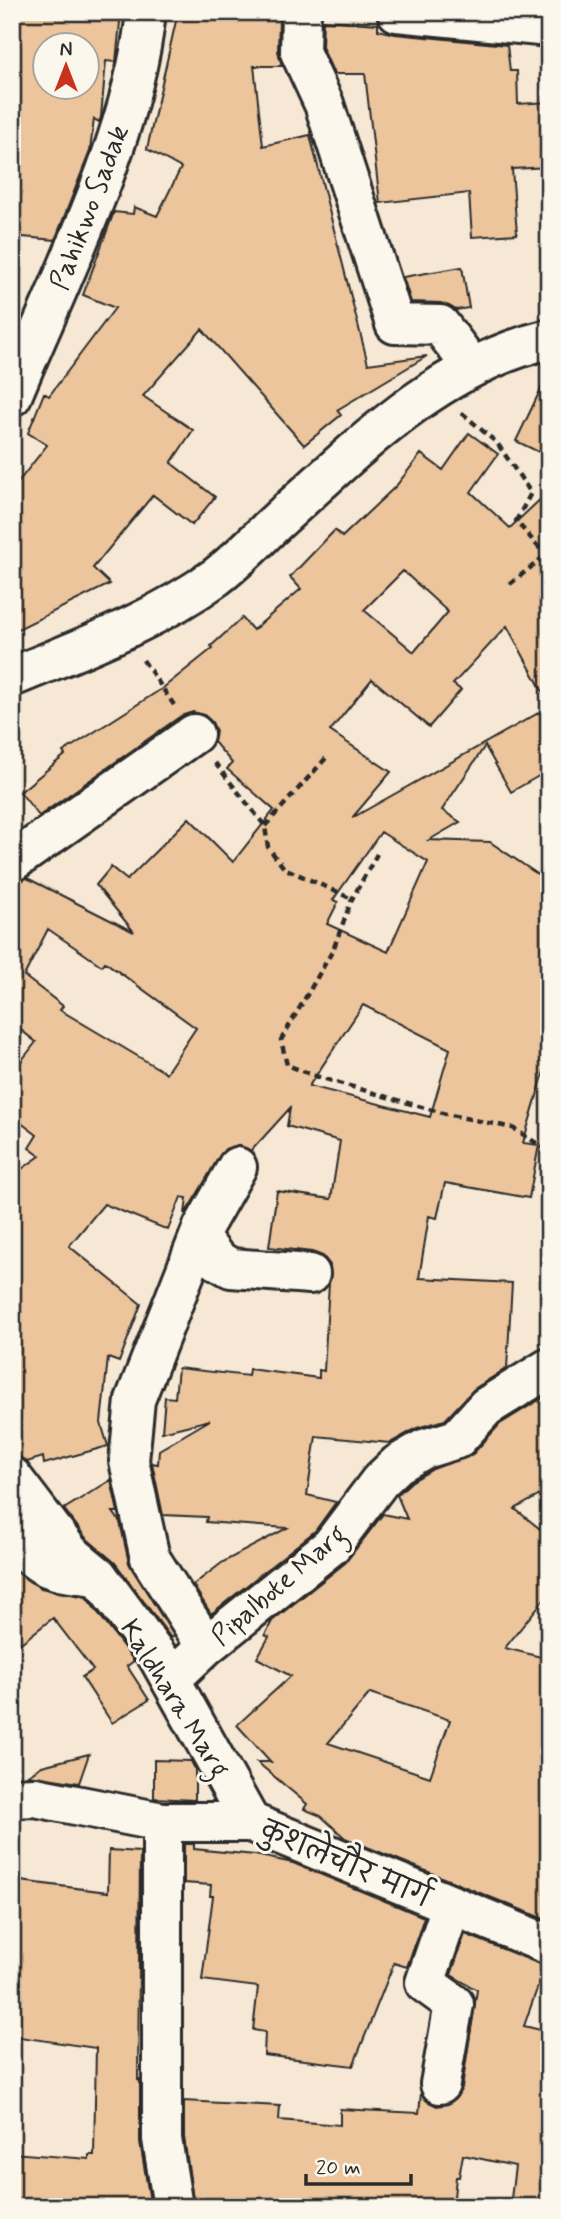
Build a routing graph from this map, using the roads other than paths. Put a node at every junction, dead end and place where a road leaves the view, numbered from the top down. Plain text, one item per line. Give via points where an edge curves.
1 (146, 12) edge
2 (301, 12) edge
3 (397, 12) edge
4 (549, 27) edge
5 (549, 339) edge
6 (471, 367) junction
7 (12, 396) edge
8 (12, 677) edge
9 (194, 734) road end
10 (12, 862) edge
11 (237, 1167) dead end
12 (199, 1237) junction
13 (310, 1273) dead end
14 (549, 1368) edge
15 (12, 1477) edge
16 (12, 1535) edge
17 (98, 1576) junction
18 (206, 1646) junction
19 (171, 1679) junction
20 (12, 1798) edge
21 (162, 1822) junction
22 (250, 1822) junction
23 (451, 1908) junction
24 (549, 1945) edge
25 (440, 2084) dead end
26 (173, 2207) edge

1 - 7 street, Pahikwo Sadak via 144,36 114,148
2 - 6 street via 300,52 324,104 395,324 440,325
3 - 4 street
5 - 6 street
6 - 8 street via 355,451 219,575 190,595 122,631
9 - 10 street
11 - 12 street
12 - 13 street via 231,1268
12 - 18 street via 135,1399 129,1461 150,1558
14 - 18 street, Pipalbote Marg via 486,1407 457,1439 424,1449 398,1464 331,1546
15 - 17 street, Kaldhara Marg via 70,1553
16 - 17 street via 33,1561 56,1570
17 - 19 street, Kaldhara Marg
18 - 19 street, Pipalbote Marg
19 - 22 street, Kaldhara Marg
20 - 21 street, कुशलेचौर मार्ग via 35,1797
21 - 22 street, कुशलेचौर मार्ग
21 - 26 street via 162,2139
22 - 23 street, कुशलेचौर मार्ग
23 - 24 street, कुशलेचौर मार्ग
23 - 25 street via 425,1983 454,2004

